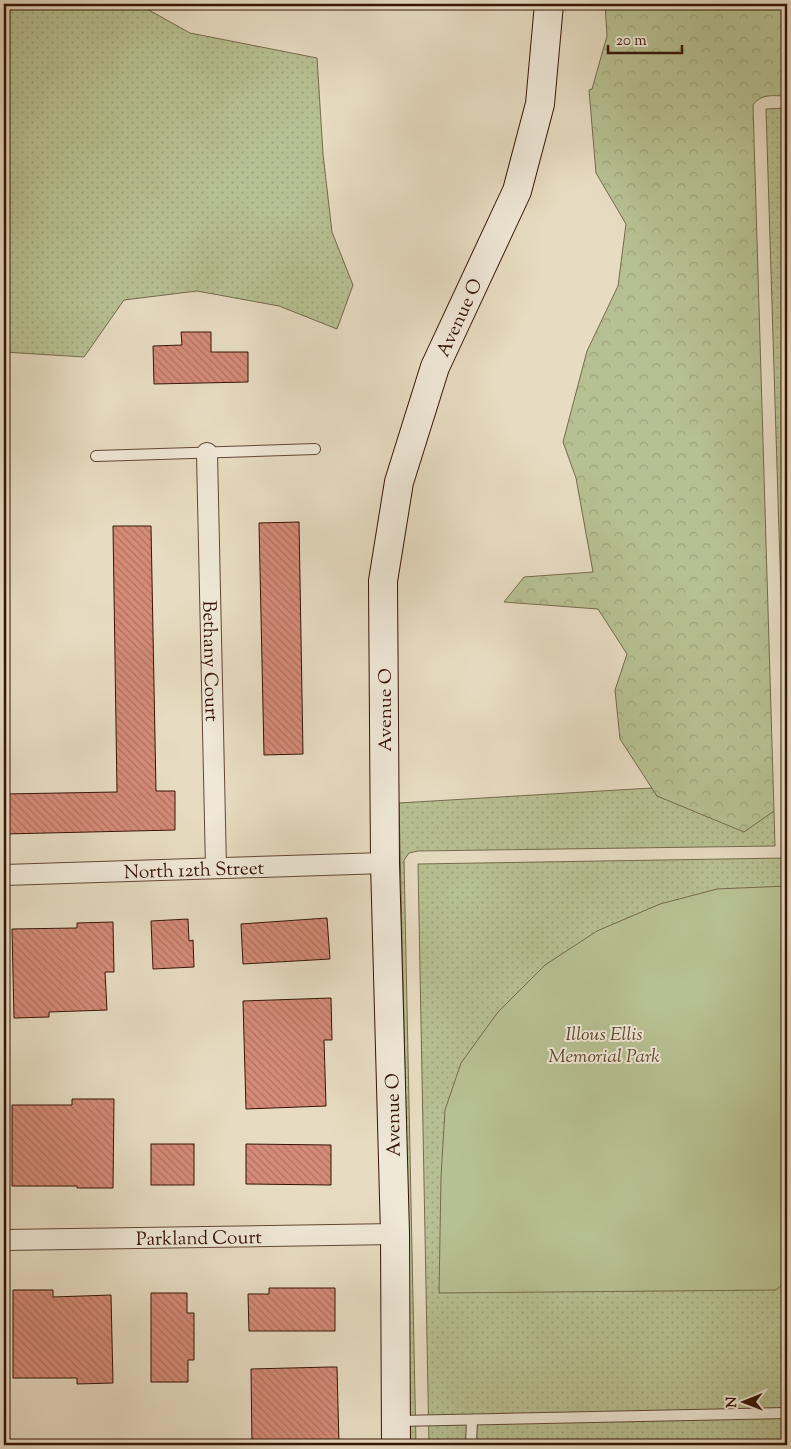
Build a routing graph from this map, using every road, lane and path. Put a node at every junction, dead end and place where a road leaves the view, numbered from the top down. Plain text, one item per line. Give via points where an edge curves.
1 (549, 4) edge
2 (315, 449) dead end
3 (206, 453) junction
4 (96, 456) dead end
5 (385, 863) junction
6 (216, 868) junction
7 (4, 875) edge
8 (394, 1234) junction
9 (4, 1240) edge
10 (787, 1413) edge
11 (472, 1420) junction
12 (396, 1433) edge
13 (472, 1445) edge

1 - 5 street, Avenue O via 540,104 517,191 434,366 399,482 383,581
2 - 3 lane
3 - 4 lane
3 - 6 street, Bethany Court
5 - 6 street, North 12th Street
5 - 8 street, Avenue O
6 - 7 street, North 12th Street
8 - 9 street, Parkland Court
8 - 12 street, Avenue O
10 - 11 lane
11 - 12 lane
11 - 13 lane

